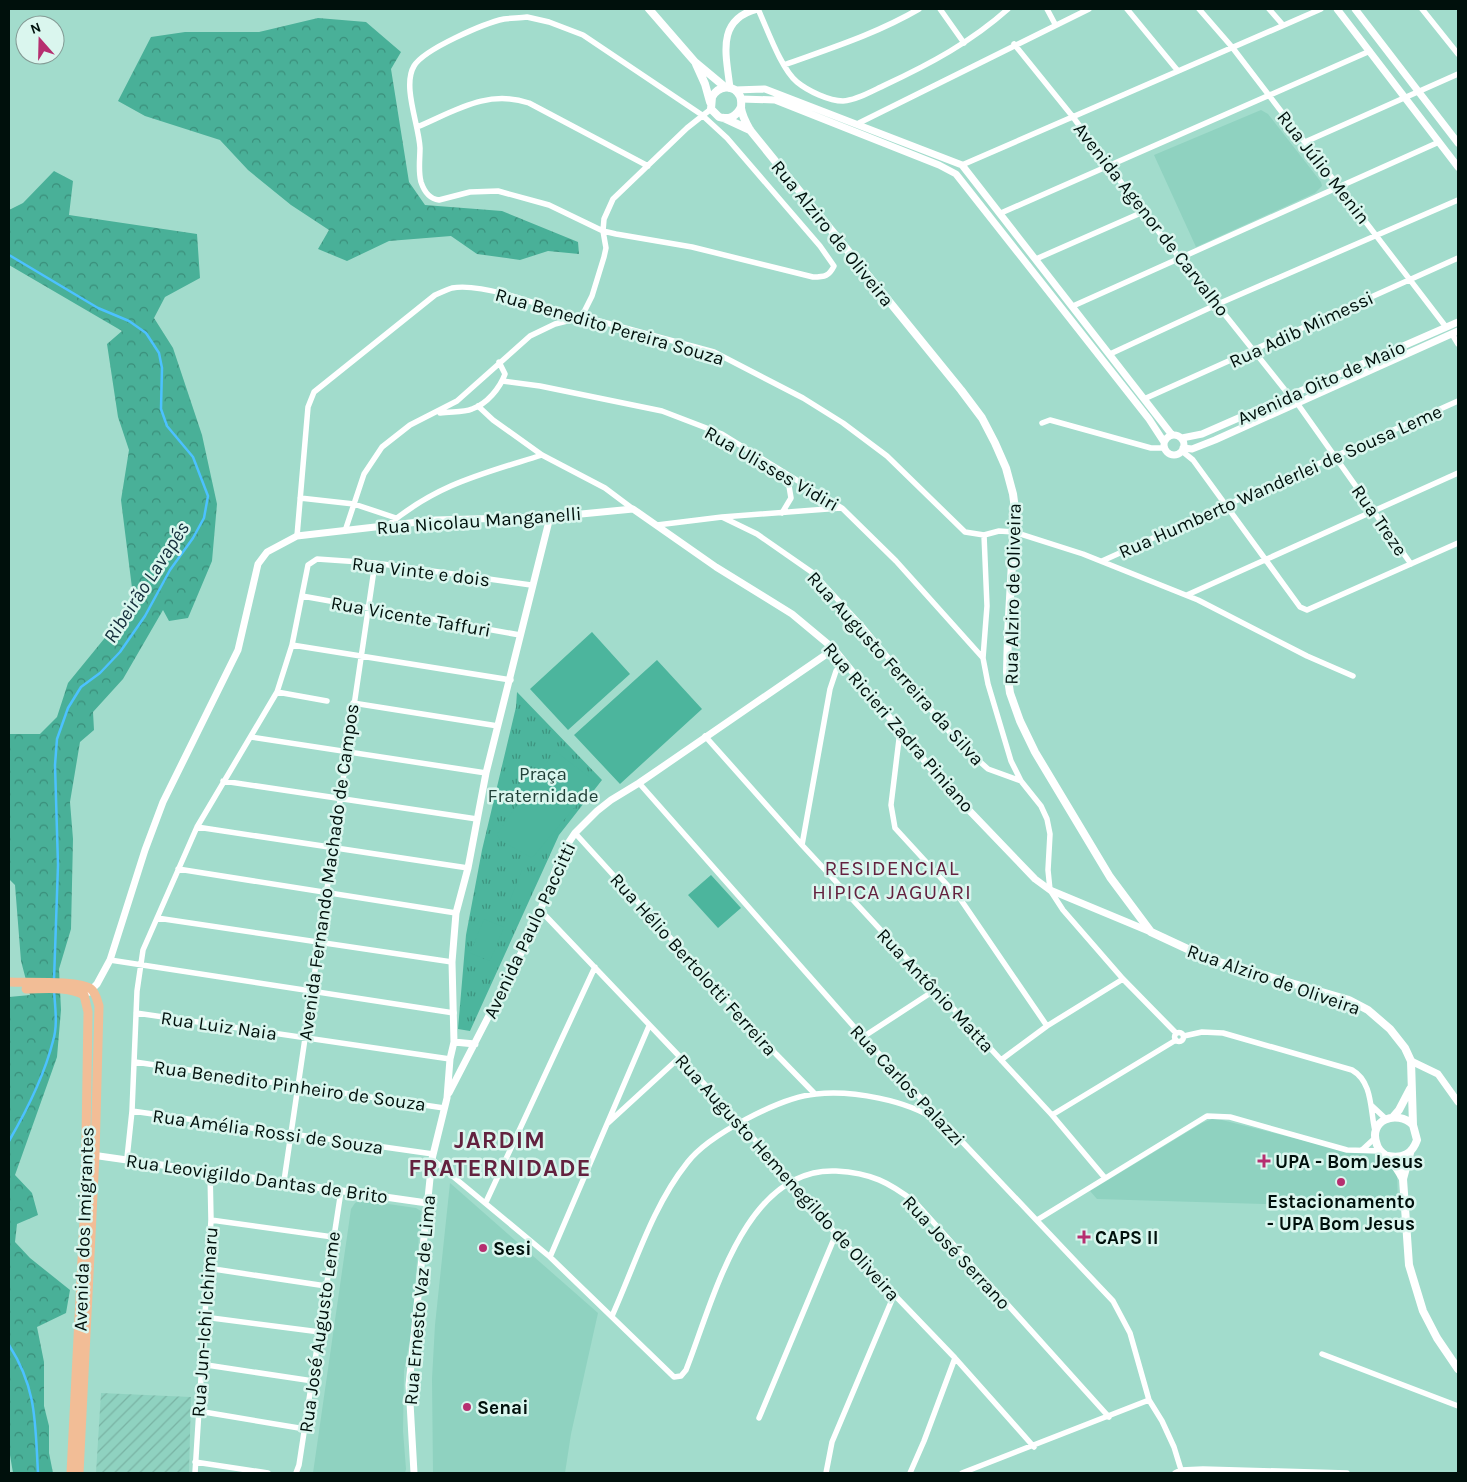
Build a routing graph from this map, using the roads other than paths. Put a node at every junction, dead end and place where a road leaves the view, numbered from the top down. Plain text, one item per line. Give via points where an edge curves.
1 (649, 9) edge
2 (757, 9) edge
3 (919, 9) edge
4 (940, 9) edge
5 (1008, 9) edge
6 (1047, 9) edge
7 (1089, 9) edge
8 (1126, 9) edge
9 (1199, 9) edge
10 (1269, 9) edge
11 (1321, 9) edge
12 (1337, 9) edge
13 (1355, 9) edge
14 (1422, 9) edge
15 (1055, 24) junction
16 (1283, 25) junction
17 (964, 43) junction
18 (1014, 44) junction
19 (1232, 47) junction
20 (1370, 51) junction
21 (1458, 54) edge
22 (695, 62) junction
23 (784, 65) junction
24 (1178, 71) junction
25 (1458, 74) edge
26 (730, 88) junction
27 (1419, 92) junction
28 (1269, 95) junction
29 (1405, 97) junction
30 (741, 103) junction
31 (711, 106) junction
32 (702, 116) junction
33 (1073, 117) junction
34 (724, 118) junction
35 (858, 123) junction
36 (417, 127) junction
37 (750, 130) junction
38 (1305, 142) junction
39 (1439, 142) junction
40 (1458, 143) edge
41 (962, 165) junction
42 (648, 166) junction
43 (1108, 166) junction
44 (1458, 167) edge
45 (952, 171) junction
46 (1340, 188) junction
47 (1458, 200) edge
48 (1143, 212) junction
49 (1001, 213) junction
50 (603, 230) junction
51 (1376, 234) junction
52 (1180, 258) junction
53 (1458, 258) edge
54 (1036, 259) junction
55 (1409, 279) junction
56 (1218, 304) junction
57 (1073, 306) junction
58 (579, 318) junction
59 (1458, 322) edge
60 (1446, 327) junction
61 (1455, 333) edge
62 (1458, 344) edge
63 (1255, 351) junction
64 (1110, 354) junction
65 (499, 362) junction
66 (502, 381) junction
67 (1289, 395) junction
68 (1144, 399) junction
69 (457, 401) junction
70 (1458, 401) edge
71 (1297, 403) junction
72 (478, 406) junction
73 (453, 411) junction
74 (435, 413) junction
75 (1042, 424) dead end
76 (1172, 435) junction
77 (1182, 438) junction
78 (1164, 445) junction
79 (1182, 450) junction
80 (542, 455) junction
81 (1335, 458) junction
82 (783, 471) junction
83 (1458, 472) edge
84 (300, 498) junction
85 (354, 504) junction
86 (1226, 505) junction
87 (842, 508) junction
88 (633, 509) junction
89 (1373, 510) junction
90 (782, 513) junction
91 (550, 517) junction
92 (722, 517) junction
93 (396, 518) junction
94 (657, 525) junction
95 (386, 526) junction
96 (346, 531) junction
97 (1014, 532) junction
98 (984, 535) junction
99 (297, 536) junction
100 (1458, 543) edge
101 (1266, 557) junction
102 (1102, 562) junction
103 (375, 563) junction
104 (1411, 564) junction
105 (532, 585) junction
106 (1187, 595) junction
107 (302, 596) junction
108 (368, 609) junction
109 (520, 635) junction
110 (292, 645) junction
111 (834, 649) junction
112 (361, 656) junction
113 (983, 658) junction
114 (844, 661) junction
115 (1353, 676) dead end
116 (511, 680) junction
117 (277, 692) junction
118 (327, 701) dead end
119 (353, 703) junction
120 (498, 726) junction
121 (900, 731) junction
122 (705, 736) junction
123 (251, 737) junction
124 (346, 751) junction
125 (486, 773) junction
126 (223, 781) junction
127 (1021, 782) junction
128 (639, 783) junction
129 (340, 798) junction
130 (477, 819) junction
131 (197, 827) junction
132 (575, 833) junction
133 (802, 845) junction
134 (332, 847) junction
135 (468, 868) junction
136 (178, 869) junction
137 (1050, 890) junction
138 (326, 892) junction
139 (540, 910) junction
140 (456, 912) junction
141 (157, 918) junction
142 (1152, 932) junction
143 (319, 941) junction
144 (110, 960) junction
145 (452, 962) junction
146 (139, 964) junction
147 (595, 967) junction
148 (1123, 979) junction
149 (9, 982) edge
150 (45, 986) junction
151 (9, 988) edge
152 (935, 990) junction
153 (312, 991) junction
154 (88, 992) junction
155 (136, 1013) junction
156 (454, 1013) junction
157 (649, 1026) junction
158 (1047, 1026) junction
159 (1176, 1036) junction
160 (863, 1037) junction
161 (304, 1038) junction
162 (454, 1042) junction
163 (475, 1044) junction
164 (680, 1057) junction
165 (450, 1059) junction
166 (1001, 1060) junction
167 (1411, 1061) junction
168 (135, 1062) junction
169 (296, 1086) junction
170 (1411, 1087) junction
171 (815, 1094) junction
172 (447, 1098) junction
173 (1458, 1102) edge
174 (1370, 1103) junction
175 (444, 1108) junction
176 (132, 1111) junction
177 (1052, 1115) junction
178 (1389, 1118) junction
179 (739, 1124) junction
180 (607, 1125) junction
181 (1413, 1125) junction
182 (946, 1127) junction
183 (289, 1134) junction
184 (1375, 1135) junction
185 (1362, 1150) junction
186 (1381, 1151) junction
187 (1410, 1153) junction
188 (91, 1154) junction
189 (433, 1156) junction
190 (1388, 1156) junction
191 (126, 1158) junction
192 (210, 1170) junction
193 (1105, 1178) junction
194 (1403, 1179) junction
195 (284, 1181) junction
196 (792, 1181) junction
197 (341, 1191) junction
198 (486, 1202) junction
199 (427, 1203) junction
200 (210, 1220) junction
201 (1037, 1220) junction
202 (836, 1234) junction
203 (333, 1237) junction
204 (550, 1258) junction
205 (207, 1268) junction
206 (326, 1286) junction
207 (894, 1295) junction
208 (612, 1316) junction
209 (204, 1317) junction
210 (320, 1332) junction
211 (1322, 1354) dead end
212 (954, 1358) junction
213 (200, 1364) junction
214 (1458, 1369) edge
215 (313, 1381) junction
216 (1149, 1400) junction
217 (1458, 1406) edge
218 (198, 1411) junction
219 (1109, 1417) junction
220 (759, 1418) dead end
221 (305, 1429) junction
222 (1034, 1447) junction
223 (195, 1462) junction
224 (1182, 1472) edge
225 (71, 1473) edge
226 (79, 1473) edge
227 (195, 1473) edge
228 (268, 1473) edge
229 (296, 1473) edge
230 (414, 1473) edge
231 (826, 1473) edge
232 (910, 1473) edge
233 (962, 1473) edge
234 (1175, 1473) edge
235 (1347, 1473) edge

1 - 22 main road, Rua Alziro de Oliveira
2 - 23 street
2 - 26 street via 737,18 727,36
3 - 23 street via 864,38
4 - 17 street
5 - 17 street
6 - 15 street
7 - 15 street
8 - 24 street
9 - 19 street, Rua Júlio Menin
10 - 16 street
11 - 16 street
12 - 20 street
13 - 27 street
14 - 21 street
15 - 18 street
16 - 19 street
17 - 23 street via 920,69 846,100 831,99 803,86 795,81
18 - 33 street, Avenida Agenor de Carvalho
18 - 35 street
19 - 24 street
19 - 28 street, Rua Júlio Menin
20 - 28 street
20 - 29 street
22 - 26 main road, Rua Alziro de Oliveira
22 - 31 main road, Rua Alziro de Oliveira
24 - 33 street
25 - 27 street
26 - 30 main road, Rua Alziro de Oliveira
26 - 31 main road via 715,92
26 - 35 street via 765,90
27 - 29 street
27 - 40 street
28 - 38 street, Rua Júlio Menin
28 - 43 street
29 - 38 street
29 - 39 street
30 - 34 main road via 735,116
30 - 37 main road, Rua Alziro de Oliveira
30 - 45 street via 775,100
31 - 32 street
31 - 34 main road, Rua Alziro de Oliveira via 714,113
32 - 36 street via 584,35 527,17 504,19 480,27 424,55 414,66 410,89
32 - 42 street
32 - 50 street via 728,138 820,246 834,266 829,274 813,277 692,247
33 - 41 street
33 - 43 street, Avenida Agenor de Carvalho
34 - 37 main road, Rua Alziro de Oliveira
35 - 41 street
36 - 42 street via 474,103 512,98
36 - 50 street via 419,172 427,194 434,199 498,191 549,205
37 - 97 main road, Rua Alziro de Oliveira via 982,418 1006,468 1015,509
38 - 46 street, Rua Júlio Menin
39 - 44 street
39 - 46 street
41 - 45 street
41 - 49 street
42 - 50 street via 613,199 606,210
43 - 48 street, Avenida Agenor de Carvalho
43 - 49 street
45 - 78 street
46 - 51 street, Rua Júlio Menin
46 - 52 street
47 - 51 street
48 - 52 street, Avenida Agenor de Carvalho
48 - 54 street
49 - 54 street
50 - 58 street via 604,257 592,296
51 - 55 street, Rua Júlio Menin
51 - 56 street
52 - 56 street, Avenida Agenor de Carvalho
52 - 57 street
53 - 55 street, Rua Adib Mimessi
54 - 57 street
55 - 60 street, Rua Júlio Menin
55 - 63 street, Rua Adib Mimessi
56 - 63 street, Avenida Agenor de Carvalho
56 - 64 street
57 - 64 street
58 - 65 street via 555,324 530,336
58 - 84 street, Rua Benedito Pereira Souza via 527,301 465,288 444,291 421,304 314,392 308,407
58 - 98 street, Rua Benedito Pereira Souza via 714,352 803,398 844,423 887,456 960,528
59 - 60 street, Avenida Oito de Maio
60 - 67 street, Avenida Oito de Maio
61 - 62 street
61 - 71 street, Avenida Oito de Maio
63 - 67 street, Avenida Agenor de Carvalho
63 - 68 street, Rua Adib Mimessi
64 - 68 street
65 - 66 street via 504,370
65 - 69 street
66 - 72 street via 498,389
66 - 82 street, Rua Ulisses Vidiri via 662,411 722,434
67 - 77 street, Avenida Oito de Maio via 1202,434
68 - 76 street
69 - 73 street
69 - 74 street
70 - 81 street, Rua Humberto Wanderlei de Sousa Leme
71 - 79 street, Avenida Oito de Maio via 1199,447
71 - 81 street, Rua Treze
72 - 73 street
72 - 80 street, Rua Ricieri Zadra Piniano
73 - 74 street
74 - 85 street via 410,425 382,447 364,474
75 - 78 street via 1050,420 1151,448
76 - 77 street
76 - 78 street
77 - 79 street
78 - 79 street, Avenida Oito de Maio via 1172,455
79 - 86 street
80 - 88 street, Rua Ricieri Zadra Piniano via 605,488
80 - 93 street via 447,487 427,496
81 - 86 street, Rua Humberto Wanderlei de Sousa Leme
81 - 89 street, Rua Treze
82 - 87 street, Rua Ulisses Vidiri
82 - 90 street via 791,498
83 - 89 street
84 - 85 street
84 - 99 street
85 - 93 street
85 - 96 street
86 - 101 street
86 - 102 street, Rua Humberto Wanderlei de Sousa Leme
87 - 90 street
87 - 113 street, Rua Ulisses Vidiri via 896,561
88 - 91 street, Rua Nicolau Manganelli
88 - 94 street, Rua Ricieri Zadra Piniano
89 - 101 street
89 - 104 street, Rua Treze
90 - 92 street
91 - 95 street, Rua Nicolau Manganelli via 436,520
91 - 105 street
92 - 94 street
92 - 127 street, Rua Augusto Ferreira da Silva via 757,534 813,573 862,626 957,741 988,769
93 - 95 street
94 - 111 street, Rua Ricieri Zadra Piniano via 716,567 792,614
95 - 96 street, Rua Nicolau Manganelli
96 - 99 street, Rua Nicolau Manganelli
97 - 98 street, Rua Benedito Pereira Souza
97 - 102 street, Rua Benedito Pereira Souza
97 - 142 main road, Rua Alziro de Oliveira via 1007,672 1010,693 1035,752 1106,869
98 - 113 street via 987,606
99 - 144 street, Rua Nicolau Manganelli via 267,552 258,564 238,650 163,802
100 - 104 street
101 - 104 street via 1300,606 1309,610
101 - 106 street
102 - 106 street, Rua Benedito Pereira Souza
103 - 105 street, Rua Vinte e dois
103 - 107 street, Rua Vinte e dois via 311,561 305,573
103 - 108 street, Avenida Fernando Machado de Campos
105 - 109 street
106 - 115 street, Rua Benedito Pereira Souza
107 - 108 street, Rua Vicente Taffuri
107 - 110 street
108 - 109 street, Rua Vicente Taffuri
108 - 112 street, Avenida Fernando Machado de Campos
109 - 116 street
110 - 112 street
110 - 117 street
111 - 114 street, Rua Ricieri Zadra Piniano
111 - 122 street, Avenida Paulo Paccitti
112 - 116 street
112 - 119 street, Avenida Fernando Machado de Campos
113 - 127 street via 992,698
114 - 121 street, Rua Ricieri Zadra Piniano
114 - 133 street via 836,671 830,689
116 - 120 street
117 - 118 street
117 - 123 street
119 - 120 street
119 - 124 street, Avenida Fernando Machado de Campos
120 - 125 street
121 - 137 street, Rua Ricieri Zadra Piniano via 941,781 1035,879
121 - 158 street via 891,805 895,828 962,900
122 - 128 street, Avenida Paulo Paccitti
122 - 133 street, Rua Antônio Matta
123 - 124 street
123 - 126 street
124 - 125 street
124 - 129 street, Avenida Fernando Machado de Campos
125 - 130 street
126 - 129 street
126 - 131 street
127 - 137 street via 1041,806 1046,819 1050,834
128 - 132 street, Avenida Paulo Paccitti via 611,800
128 - 160 street, Rua Carlos Palazzi
129 - 130 street
129 - 134 street, Avenida Fernando Machado de Campos
130 - 135 street
131 - 134 street
131 - 136 street
132 - 139 street, Avenida Paulo Paccitti via 563,851
132 - 171 street, Rua Hélio Bertolotti Ferreira
133 - 152 street, Rua Antônio Matta
134 - 135 street
134 - 138 street, Avenida Fernando Machado de Campos
135 - 140 street
136 - 138 street
136 - 141 street
137 - 142 street, Rua Ricieri Zadra Piniano
137 - 148 street via 1062,910
138 - 140 street
138 - 143 street, Avenida Fernando Machado de Campos
139 - 147 street, Rua Augusto Hemenegildo de Oliveira
139 - 163 street, Avenida Paulo Paccitti
140 - 145 street
141 - 143 street
141 - 146 street
142 - 167 main road, Rua Alziro de Oliveira via 1208,959 1349,1000 1368,1010 1390,1029
143 - 145 street
143 - 153 street, Avenida Fernando Machado de Campos
144 - 146 street
144 - 154 street
145 - 156 street
146 - 153 street
146 - 155 street
147 - 157 street, Rua Augusto Hemenegildo de Oliveira
147 - 198 street
148 - 158 street
148 - 159 street
149 - 150 main road
150 - 151 main road
150 - 154 main road via 80,985
152 - 160 street
152 - 166 street, Rua Antônio Matta
153 - 156 street
153 - 161 street, Avenida Fernando Machado de Campos
154 - 188 main road, Avenida dos Imigrantes
155 - 161 street, Rua Luiz Naia
155 - 168 street
156 - 162 street
157 - 164 street, Rua Augusto Hemenegildo de Oliveira
157 - 180 street
158 - 166 street
159 - 174 street via 1182,1033 1184,1036 1202,1032 1223,1033 1352,1070 1364,1080
159 - 177 street
160 - 182 street, Rua Carlos Palazzi
161 - 165 street, Rua Luiz Naia
161 - 169 street, Avenida Fernando Machado de Campos
162 - 163 street
162 - 165 street
163 - 172 street, Avenida Paulo Paccitti
164 - 179 street, Rua Augusto Hemenegildo de Oliveira
164 - 180 street
165 - 172 street
166 - 177 street, Rua Antônio Matta
167 - 170 main road
167 - 173 street via 1438,1074
168 - 169 street, Rua Benedito Pinheiro de Souza
168 - 176 street
169 - 175 street, Rua Benedito Pinheiro de Souza
169 - 183 street, Avenida Fernando Machado de Campos
170 - 178 main road via 1399,1110
170 - 181 main road
171 - 179 street via 794,1099
171 - 182 street via 865,1096 894,1103 931,1117
172 - 175 street, Rua Ernesto Vaz de Lima
174 - 178 street via 1378,1113
174 - 184 street
175 - 189 street, Rua Ernesto Vaz de Lima
176 - 183 street, Rua Amélia Rossi de Souza
176 - 191 street
177 - 193 street, Rua Antônio Matta
178 - 181 main road via 1400,1117
178 - 184 main road via 1379,1125
179 - 196 street, Rua Augusto Hemenegildo de Oliveira
179 - 208 street via 708,1141 672,1184
180 - 204 street
181 - 187 main road via 1417,1140
182 - 201 street, Rua Carlos Palazzi
183 - 189 street, Rua Amélia Rossi de Souza
183 - 195 street, Avenida Fernando Machado de Campos
184 - 185 street
184 - 186 main road
185 - 186 street
185 - 193 street via 1347,1150 1216,1115 1202,1119
186 - 190 main road
187 - 190 main road via 1403,1157
187 - 194 main road
188 - 191 street, Rua Leovigildo Dantas de Brito
188 - 225 main road, Avenida dos Imigrantes
188 - 226 main road, Avenida dos Imigrantes
189 - 198 street
189 - 199 street, Rua Ernesto Vaz de Lima
190 - 194 main road
191 - 192 street, Rua Leovigildo Dantas de Brito
192 - 195 street, Rua Leovigildo Dantas de Brito
192 - 200 street, Rua Jun-Ichi Ichimaru
193 - 201 street
194 - 214 main road via 1409,1265 1414,1288 1437,1338
195 - 197 street, Rua Leovigildo Dantas de Brito
196 - 202 street, Rua Augusto Hemenegildo de Oliveira
196 - 208 street, Rua José Serrano via 769,1196 748,1224 731,1254 681,1376 674,1377
196 - 219 street, Rua José Serrano via 810,1173 845,1172 872,1176 893,1186 916,1204
197 - 199 street, Rua Leovigildo Dantas de Brito
197 - 203 street, Rua José Augusto Leme
198 - 204 street
199 - 230 street, Rua Ernesto Vaz de Lima via 409,1385
200 - 203 street
200 - 205 street, Rua Jun-Ichi Ichimaru
201 - 216 street, Rua Carlos Palazzi via 1113,1301 1123,1317
202 - 207 street, Rua Augusto Hemenegildo de Oliveira
202 - 220 street
203 - 206 street, Rua José Augusto Leme
204 - 208 street
205 - 206 street
205 - 209 street, Rua Jun-Ichi Ichimaru
206 - 210 street, Rua José Augusto Leme
207 - 212 street, Rua Augusto Hemenegildo de Oliveira
207 - 231 street via 832,1442
209 - 210 street
209 - 213 street, Rua Jun-Ichi Ichimaru
210 - 215 street, Rua José Augusto Leme
211 - 217 street
212 - 222 street, Rua Augusto Hemenegildo de Oliveira
212 - 232 street
213 - 215 street
213 - 218 street, Rua Jun-Ichi Ichimaru
215 - 221 street, Rua José Augusto Leme
216 - 219 street
216 - 224 street, Rua Carlos Palazzi via 1174,1447
218 - 221 street
218 - 223 street, Rua Jun-Ichi Ichimaru
219 - 222 street
221 - 229 street, Rua José Augusto Leme
222 - 233 street
223 - 227 street, Rua Jun-Ichi Ichimaru
223 - 228 street
224 - 234 street
224 - 235 street via 1203,1469

